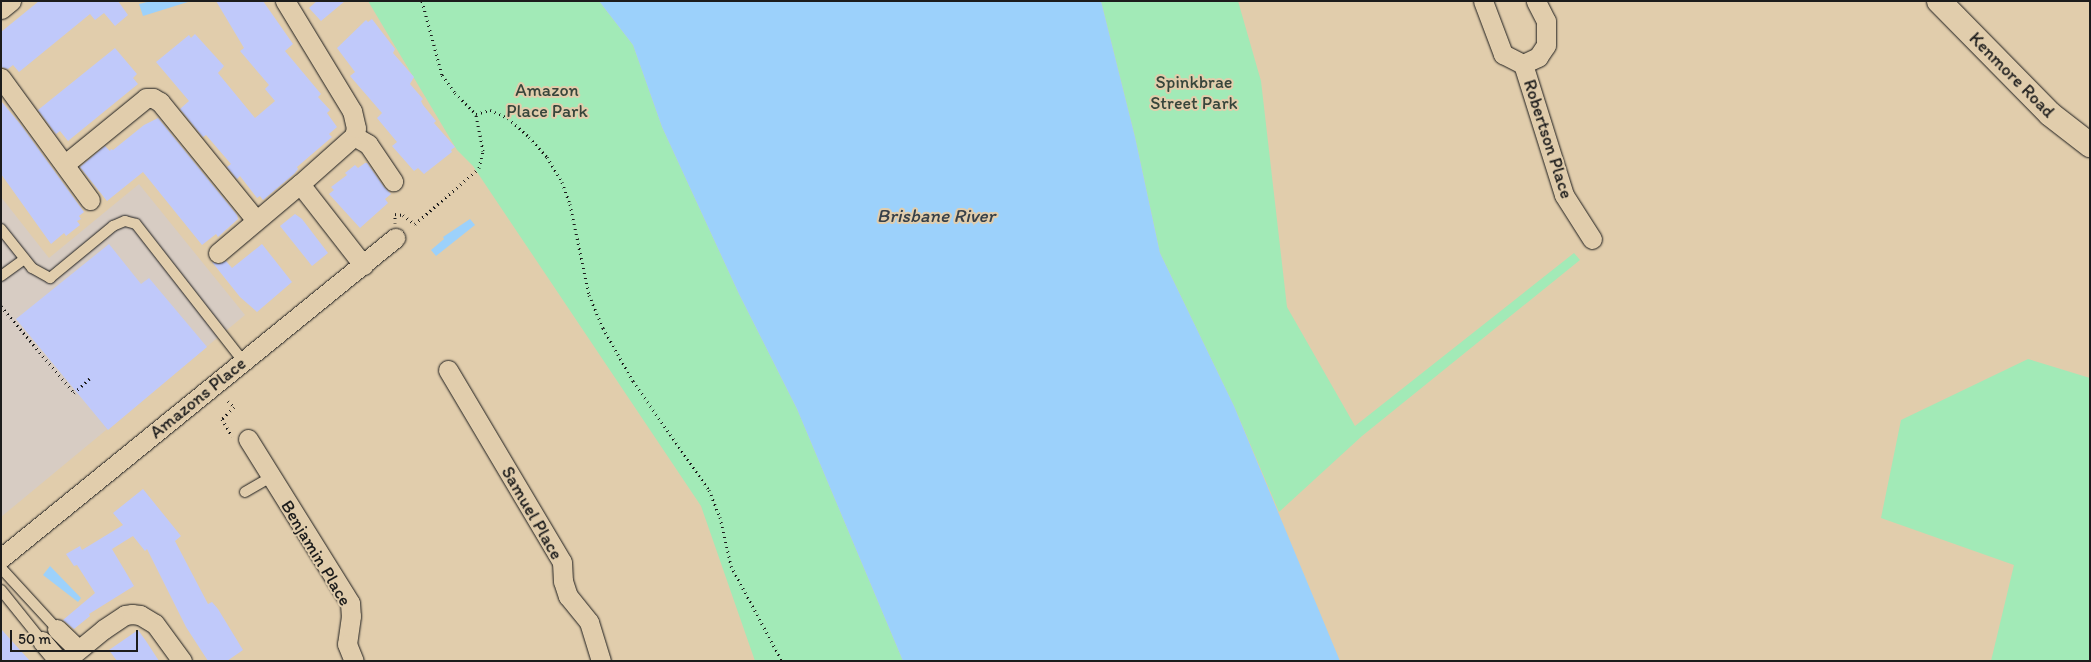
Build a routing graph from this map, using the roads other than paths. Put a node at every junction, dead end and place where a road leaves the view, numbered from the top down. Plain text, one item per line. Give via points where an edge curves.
1 (11, 1) edge
2 (285, 1) edge
3 (1483, 1) edge
4 (1536, 1) edge
5 (1939, 1) edge
6 (1, 9) edge
7 (1523, 64) junction
8 (1, 78) edge
9 (354, 136) junction
10 (2090, 145) edge
11 (65, 164) junction
12 (393, 181) dead end
13 (300, 184) junction
14 (90, 200) dead end
15 (256, 220) junction
16 (1, 229) edge
17 (395, 238) road end
18 (1592, 239) dead end
19 (218, 253) dead end
20 (24, 259) junction
21 (363, 264) junction
22 (1, 276) edge
23 (243, 361) junction
24 (448, 370) dead end
25 (241, 439) road end
26 (271, 478) junction
27 (245, 492) dead end
28 (1, 558) edge
29 (1, 568) edge
30 (1, 590) edge
31 (52, 624) junction
32 (38, 636) junction
33 (71, 655) edge
34 (59, 661) edge
35 (182, 661) edge
36 (354, 661) edge
37 (600, 661) edge

1 - 6 street
2 - 9 street via 352,111 356,120
3 - 7 street, Robertson Place via 1502,54
4 - 7 street, Robertson Place via 1546,21 1546,45 1538,57
5 - 10 street, Kenmore Road via 2050,114
7 - 18 street, Robertson Place via 1564,196
8 - 11 street
9 - 12 street via 368,144
9 - 13 street
11 - 14 street
11 - 15 street via 146,98 153,98 160,102
13 - 15 street
13 - 21 street
15 - 19 street
16 - 20 lane
17 - 21 street, Amazons Place
20 - 22 lane
20 - 23 lane via 32,268 50,278 113,226 125,221 136,224
21 - 23 street, Amazons Place
23 - 28 street, Amazons Place
24 - 37 street, Samuel Place via 562,562 568,596 589,622
25 - 26 street, Benjamin Place
26 - 27 lane
26 - 36 street, Benjamin Place via 350,602 352,616 347,644
29 - 31 lane
30 - 32 lane
31 - 32 lane via 40,628
31 - 33 street
32 - 34 street
33 - 35 street via 125,615 140,615 155,624

